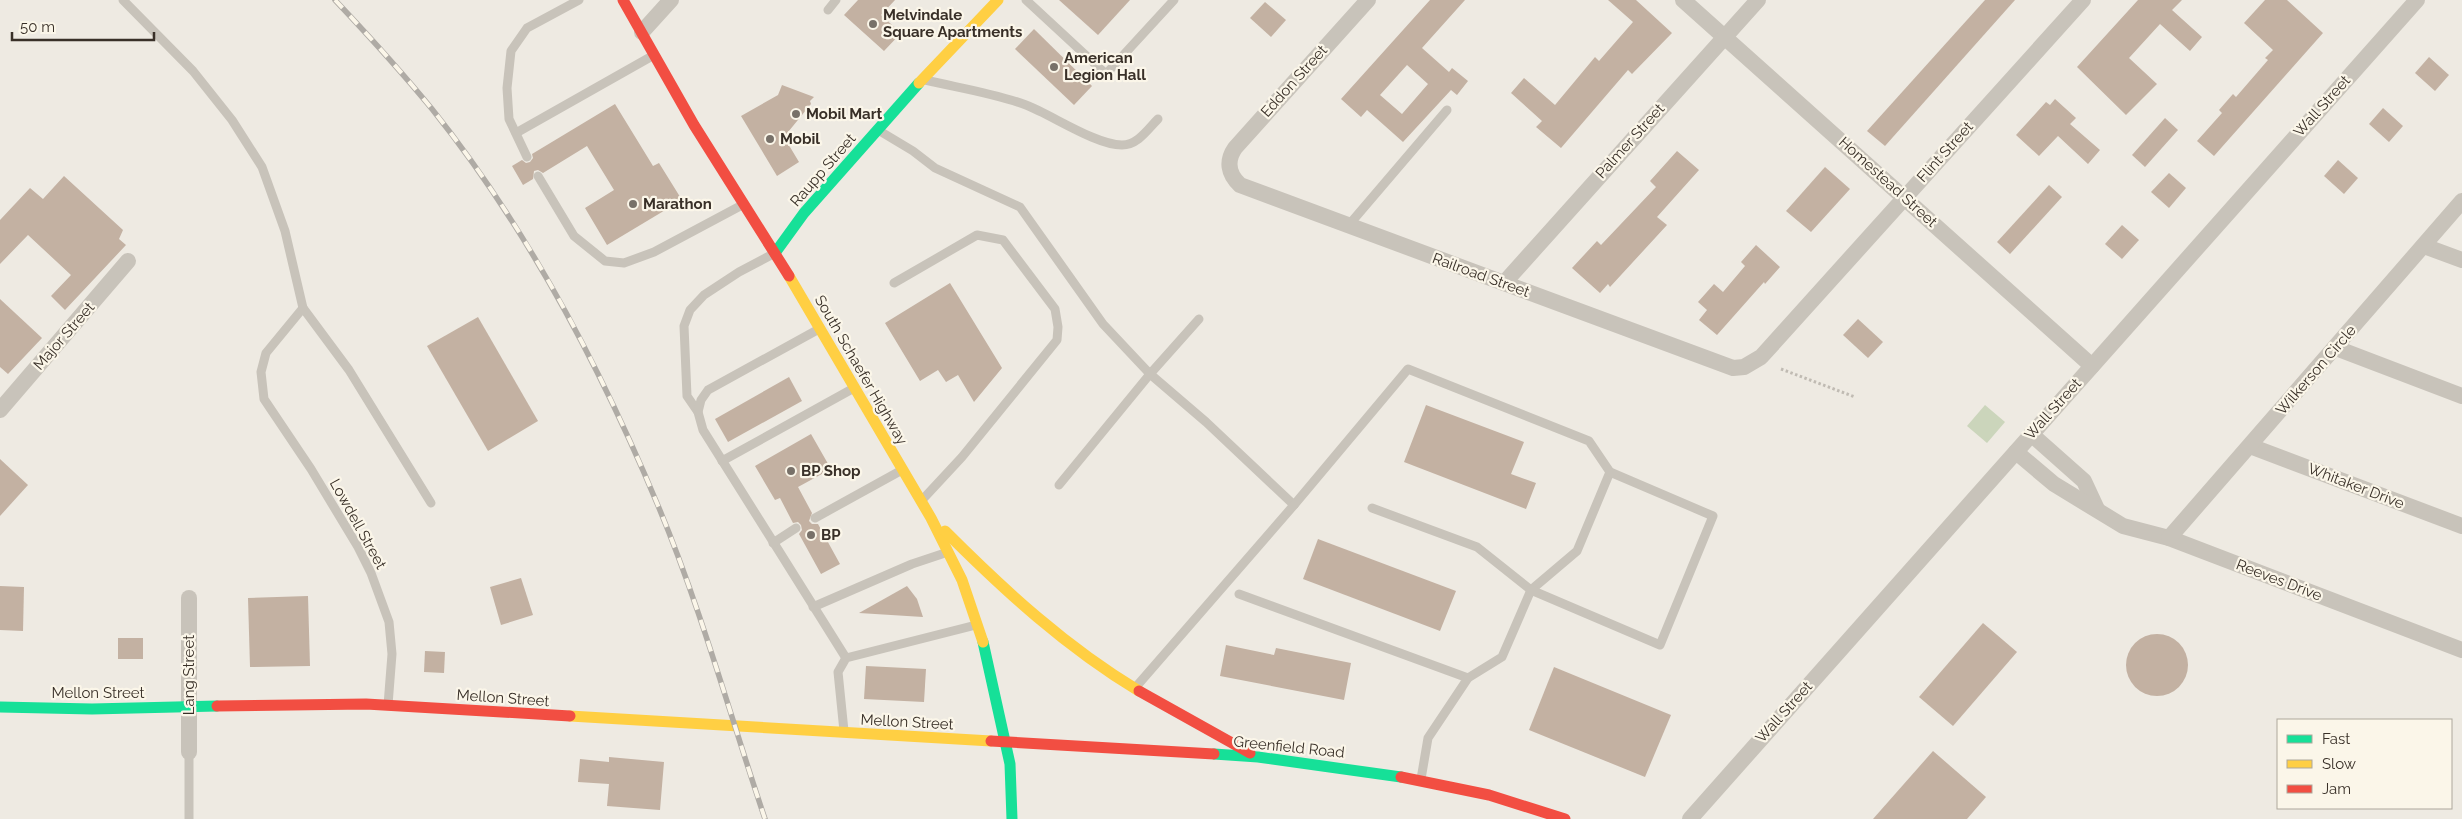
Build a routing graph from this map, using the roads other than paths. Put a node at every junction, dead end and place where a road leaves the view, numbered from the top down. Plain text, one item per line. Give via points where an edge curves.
1 (123, 0) edge
2 (579, 0) edge
3 (623, 0) edge
4 (671, 0) edge
5 (836, 0) edge
6 (998, 0) edge
7 (1026, 0) edge
8 (1174, 0) edge
9 (1368, 0) edge
10 (1683, 0) edge
11 (1758, 0) edge
12 (2083, 0) edge
13 (2417, 0) edge
14 (828, 10) dead end
15 (642, 32) junction
16 (1725, 36) junction
17 (654, 55) junction
18 (923, 80) junction
19 (1447, 110) dead end
20 (1158, 119) dead end
21 (878, 130) junction
22 (516, 133) junction
23 (527, 157) dead end
24 (1229, 166) joint
25 (538, 176) dead end
26 (1905, 196) junction
27 (2462, 201) edge
28 (744, 204) junction
29 (1348, 226) junction
30 (2424, 246) junction
31 (775, 253) junction
32 (2462, 260) edge
33 (128, 261) dead end
34 (894, 283) dead end
35 (1504, 283) junction
36 (303, 308) junction
37 (1199, 319) dead end
38 (820, 328) junction
39 (2336, 348) junction
40 (2092, 366) junction
41 (1744, 367) joint
42 (1150, 374) junction
43 (855, 388) junction
44 (2462, 396) edge
45 (0, 410) edge
46 (698, 412) junction
47 (2031, 434) junction
48 (2250, 446) junction
49 (2016, 452) junction
50 (722, 461) junction
51 (902, 470) junction
52 (1610, 472) junction
53 (1059, 485) dead end
54 (921, 501) junction
55 (431, 503) dead end
56 (1294, 505) junction
57 (1372, 508) dead end
58 (2097, 509) junction
59 (815, 518) dead end
60 (931, 518) junction
61 (2462, 526) edge
62 (796, 528) dead end
63 (2169, 538) junction
64 (773, 543) junction
65 (948, 552) junction
66 (1531, 590) junction
67 (1240, 594) dead end
68 (189, 598) dead end
69 (814, 607) junction
70 (978, 624) junction
71 (2462, 650) edge
72 (846, 658) junction
73 (1468, 678) junction
74 (1135, 688) junction
75 (188, 706) junction
76 (388, 706) junction
77 (0, 707) edge
78 (844, 734) junction
79 (1004, 743) junction
80 (189, 752) joint
81 (1258, 757) junction
82 (1421, 779) junction
83 (189, 819) edge
84 (1012, 819) edge
85 (1565, 819) edge
86 (1690, 819) edge

1 - 36 lane via 193,70 232,120 262,167 286,230
2 - 22 lane via 527,28 511,51 507,88 509,119
3 - 15 main road, South Schaefer Highway
4 - 15 street
5 - 14 lane
6 - 18 main road, Raupp Street
7 - 8 lane via 1106,74
9 - 24 street, Eddon Street via 1235,148
10 - 16 street, Homestead Street
11 - 16 street, Palmer Street
12 - 26 street, Flint Street
13 - 40 street, Wall Street
15 - 17 main road, South Schaefer Highway
16 - 26 street, Homestead Street
16 - 35 street, Palmer Street
17 - 22 lane
17 - 28 main road, South Schaefer Highway
18 - 20 lane via 1026,105 1102,141 1122,145 1135,142
18 - 21 main road, Raupp Street
19 - 29 lane
21 - 31 main road, Raupp Street via 804,213
21 - 42 lane via 935,168 1020,207 1103,324
22 - 23 lane
24 - 29 street, Railroad Street via 1233,179 1240,185
25 - 28 lane via 574,236 605,261 624,263 654,252
26 - 40 street, Homestead Street
26 - 41 street, Flint Street via 1761,357
27 - 30 street, Wilkerson Circle
28 - 31 main road, South Schaefer Highway
29 - 35 street, Railroad Street
30 - 32 street
30 - 39 street, Wilkerson Circle
31 - 38 main road, South Schaefer Highway
31 - 46 lane via 704,295 690,310 684,326 687,396
33 - 45 street, Major Street
34 - 54 lane via 977,235 1003,240 1055,309 1058,327 1057,340 962,457
35 - 41 street, Railroad Street via 1724,366
36 - 55 lane via 350,370
36 - 76 lane, Lowdell Street via 266,353 261,372 264,398 358,546 377,587 390,630 392,654
37 - 42 lane
38 - 43 main road, South Schaefer Highway
38 - 46 lane via 708,390
39 - 44 street
39 - 48 street, Wilkerson Circle
40 - 47 street, Wall Street
42 - 53 lane
42 - 56 lane
43 - 50 lane
43 - 51 main road, South Schaefer Highway
46 - 50 lane via 703,430
47 - 49 street, Wall Street
47 - 58 street via 2084,481
48 - 61 street, Whitaker Drive
48 - 63 street, Wilkerson Circle
49 - 58 street, Reeves Drive via 2054,484
49 - 86 street, Wall Street
50 - 64 lane
51 - 54 main road, South Schaefer Highway
51 - 59 lane
52 - 56 lane via 1589,442 1408,369
52 - 66 lane via 1577,551
52 - 66 lane via 1713,516 1660,644
54 - 60 main road, South Schaefer Highway
56 - 74 lane
57 - 66 lane via 1477,547
58 - 63 street, Reeves Drive via 2123,526
60 - 65 main road, South Schaefer Highway
60 - 74 main road via 1023,607 1082,653
62 - 64 lane
63 - 71 street, Reeves Drive
64 - 69 lane
65 - 69 lane via 912,564
65 - 70 main road, South Schaefer Highway
66 - 73 lane via 1502,657
67 - 73 lane
68 - 75 street, Lang Street
69 - 72 lane
70 - 72 lane
70 - 79 main road, South Schaefer Highway
72 - 78 lane via 838,672
73 - 82 lane via 1428,738
74 - 81 main road via 1194,725
75 - 76 main road, Mellon Street via 282,703
75 - 77 main road, Mellon Street
75 - 80 street, Lang Street
76 - 78 main road, Mellon Street
78 - 79 main road, Mellon Street
79 - 81 main road, Greenfield Road
79 - 84 main road, South Schaefer Highway via 1012,780
80 - 83 lane
81 - 82 main road, Greenfield Road
82 - 85 main road, Greenfield Road via 1475,790

